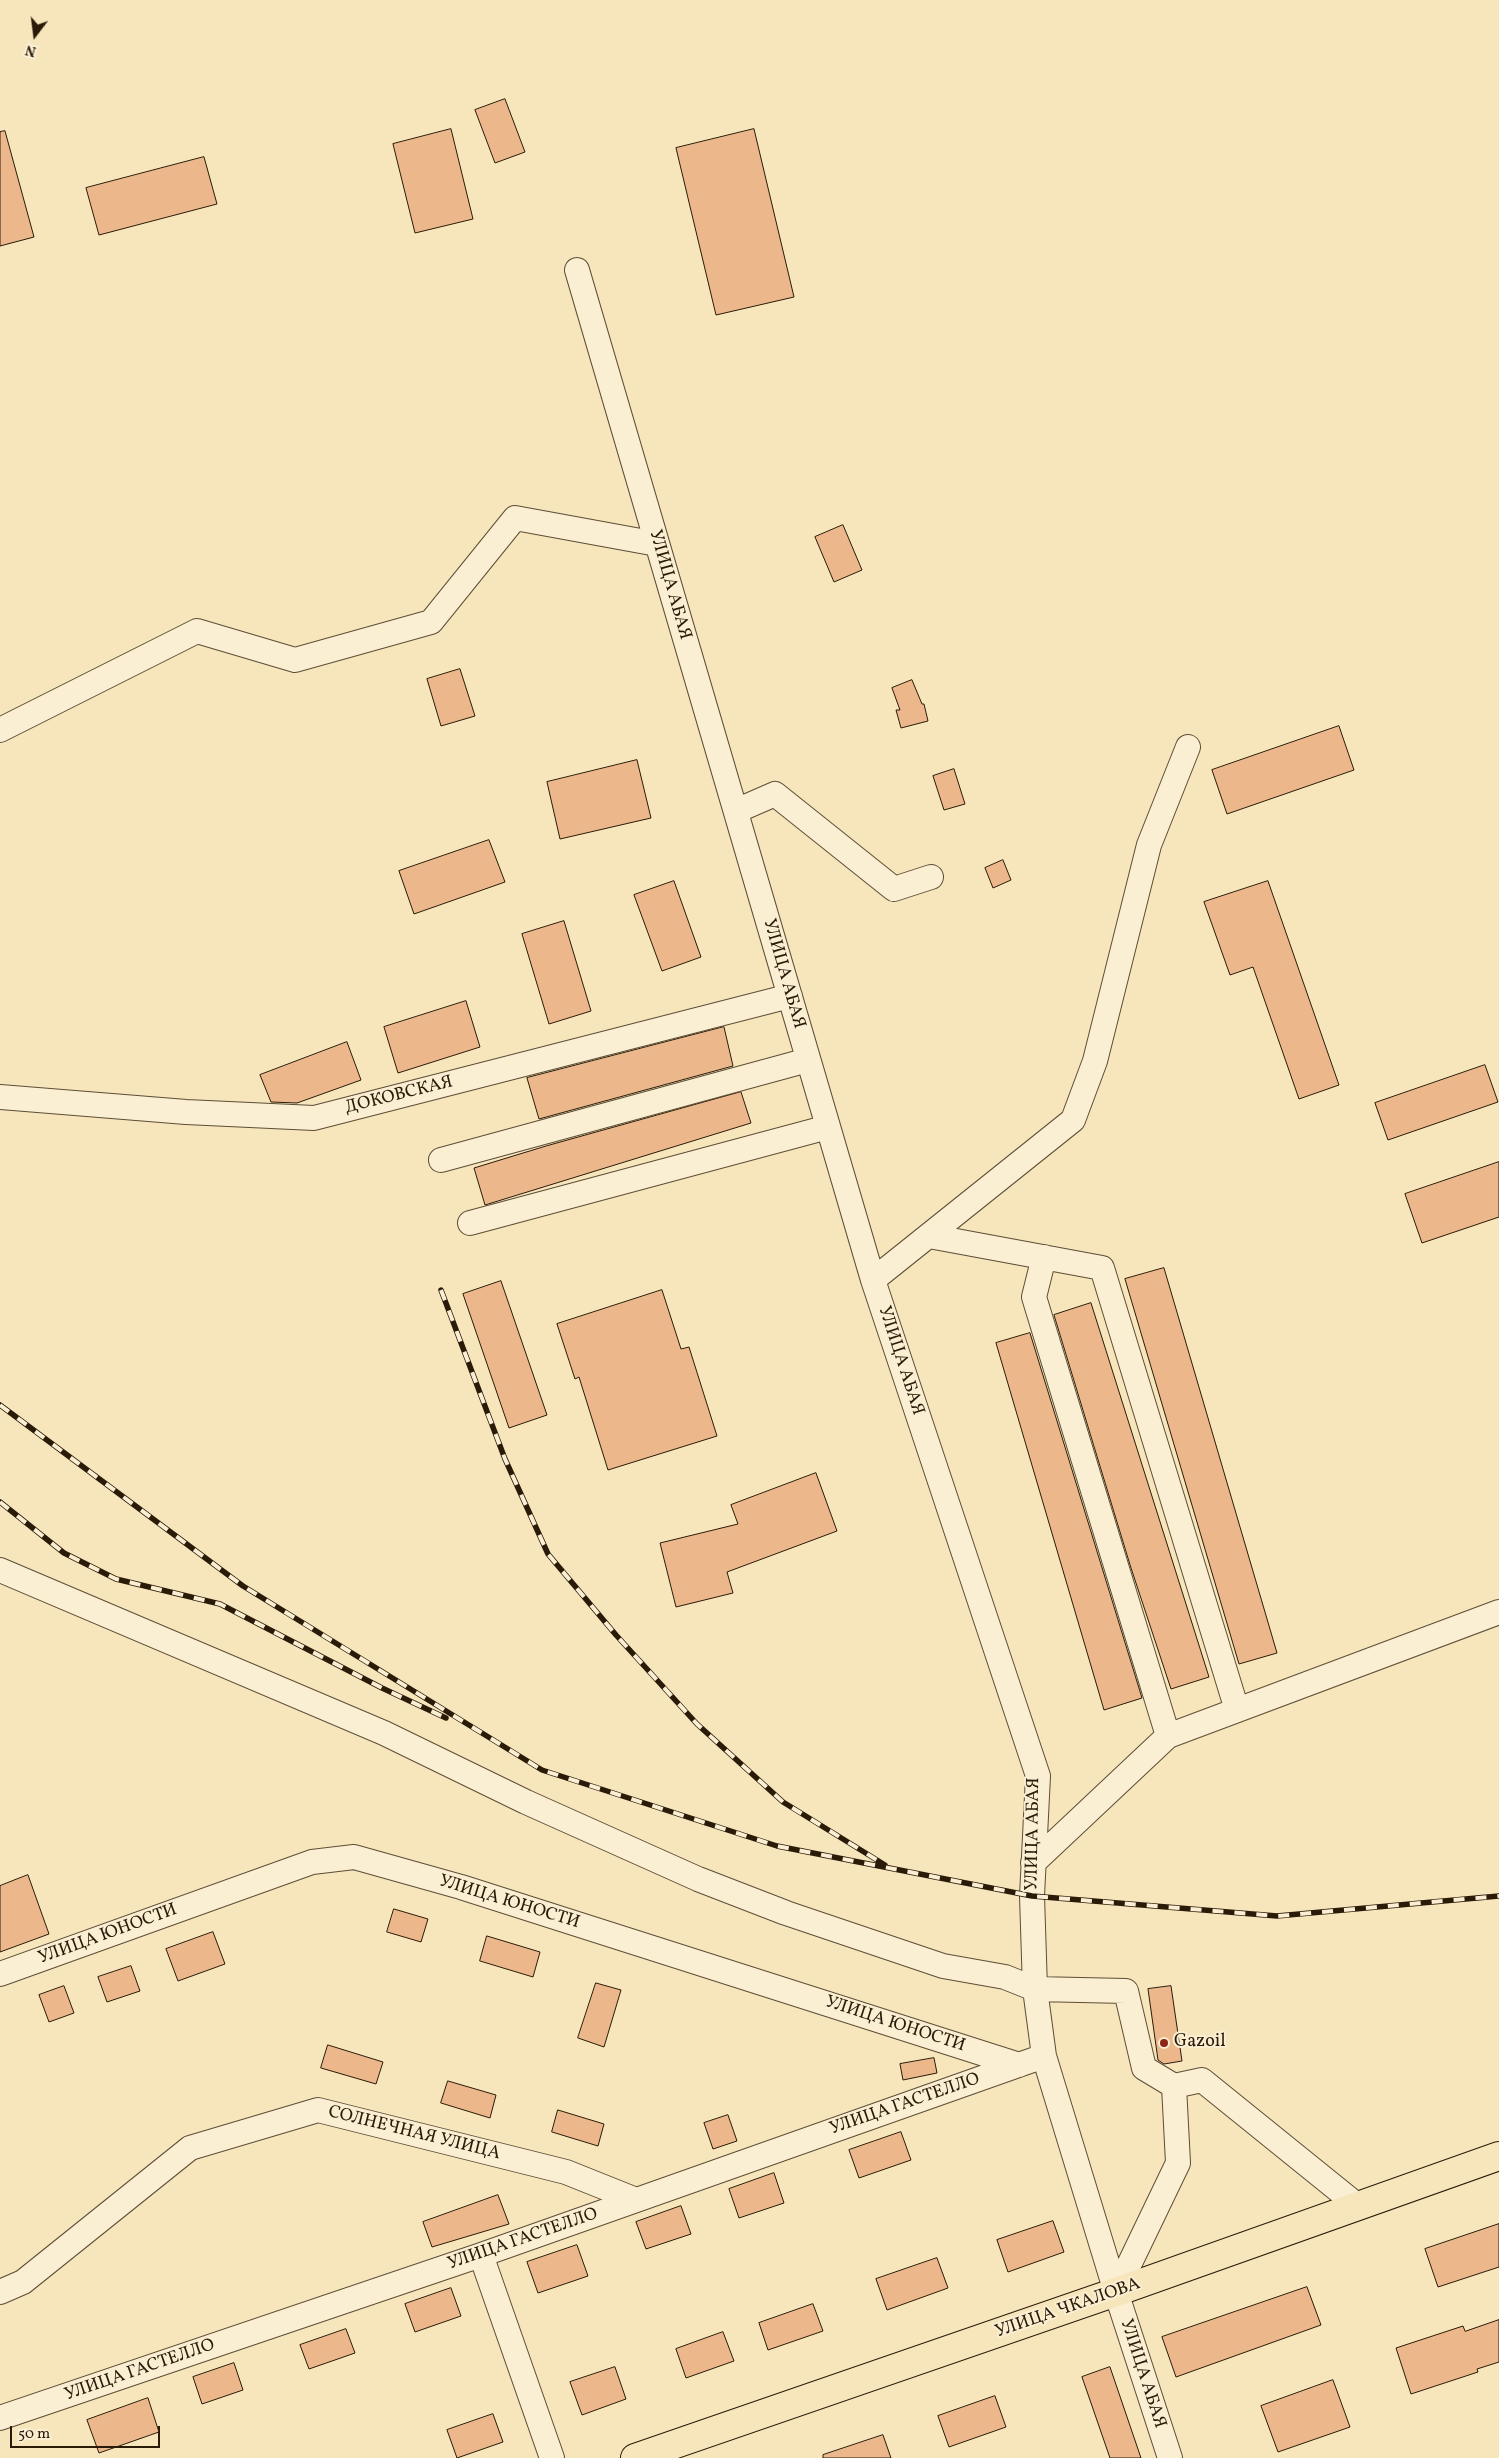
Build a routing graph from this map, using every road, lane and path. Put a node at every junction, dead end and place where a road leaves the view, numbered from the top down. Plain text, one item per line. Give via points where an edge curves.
1 (577, 270) dead end
2 (657, 544) junction
3 (0, 730) edge
4 (1188, 747) dead end
5 (736, 811) junction
6 (931, 877) dead end
7 (790, 996) junction
8 (808, 1060) junction
9 (0, 1096) edge
10 (828, 1127) junction
11 (441, 1160) dead end
12 (470, 1223) dead end
13 (928, 1236) junction
14 (1044, 1257) junction
15 (873, 1280) junction
16 (0, 1570) edge
17 (1499, 1612) edge
18 (1237, 1710) junction
19 (1168, 1736) junction
20 (1034, 1863) junction
21 (0, 1974) edge
22 (1035, 1989) junction
23 (1044, 2056) junction
24 (1018, 2065) junction
25 (1174, 2086) junction
26 (1499, 2156) edge
27 (636, 2200) junction
28 (1358, 2206) junction
29 (481, 2255) junction
30 (0, 2292) edge
31 (1116, 2292) junction
32 (0, 2418) edge
33 (552, 2458) edge
34 (635, 2458) edge
35 (1170, 2458) edge

1 - 2 street, УЛИЦА АБАЯ
2 - 3 street via 515,518 431,622 295,660 197,631
2 - 5 street, УЛИЦА АБАЯ
4 - 13 street via 1149,845 1095,1061 1073,1120
5 - 6 street via 774,794 894,889
5 - 7 street, УЛИЦА АБАЯ
7 - 8 street, УЛИЦА АБАЯ
7 - 9 street, ДОКОВСКАЯ via 314,1118 186,1112
8 - 10 street, УЛИЦА АБАЯ
8 - 11 street
10 - 12 street
10 - 15 street, УЛИЦА АБАЯ
13 - 14 street
13 - 15 street
14 - 18 street via 1102,1268
14 - 19 street via 1034,1297
15 - 20 street, УЛИЦА АБАЯ via 1038,1776
16 - 22 street via 384,1733 526,1802 698,1879 871,1944 943,1966 1005,1977
17 - 18 street
18 - 19 street
19 - 20 street
20 - 22 street, УЛИЦА АБАЯ
21 - 24 street, УЛИЦА ЮНОСТИ via 312,1862 354,1857 461,1887
22 - 23 street, УЛИЦА АБАЯ
22 - 25 street via 1126,1991 1144,2068
23 - 24 street, УЛИЦА ГАСТЕЛЛО
23 - 31 street, УЛИЦА АБАЯ
24 - 27 street, УЛИЦА ГАСТЕЛЛО
25 - 28 street via 1202,2080
25 - 31 street via 1178,2163
26 - 28 main road, УЛИЦА ЧКАЛОВА
27 - 29 street, УЛИЦА ГАСТЕЛЛО
27 - 30 street, СОЛНЕЧНАЯ УЛИЦА via 566,2172 318,2110 190,2148 23,2282
28 - 31 main road, УЛИЦА ЧКАЛОВА
29 - 32 street, УЛИЦА ГАСТЕЛЛО
29 - 33 street
31 - 34 main road, УЛИЦА ЧКАЛОВА
31 - 35 street, УЛИЦА АБАЯ

